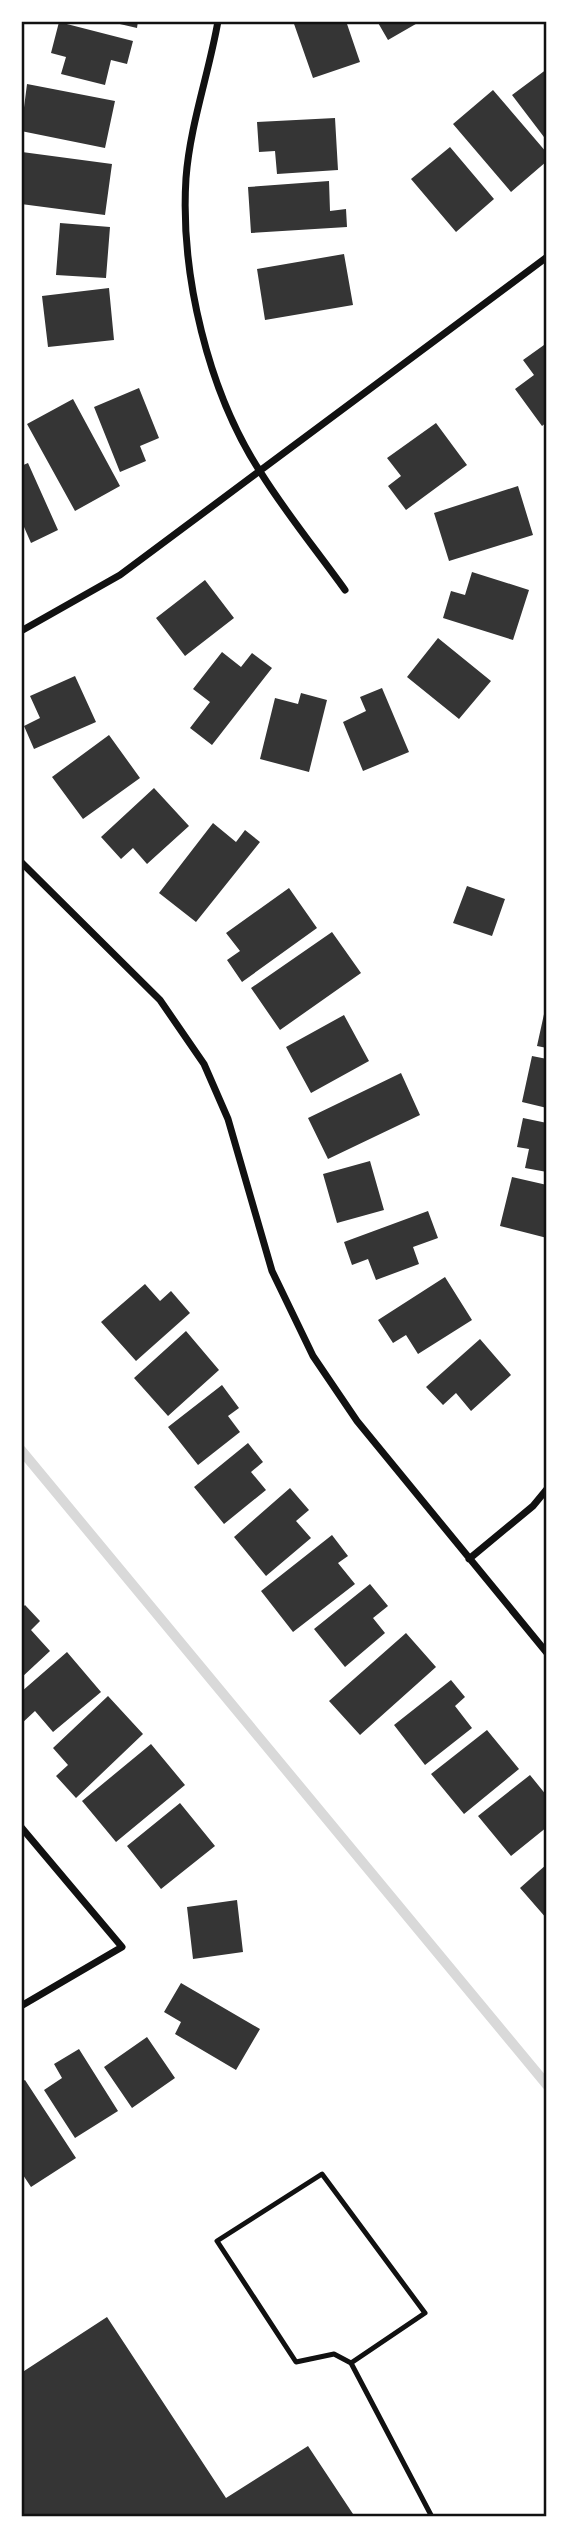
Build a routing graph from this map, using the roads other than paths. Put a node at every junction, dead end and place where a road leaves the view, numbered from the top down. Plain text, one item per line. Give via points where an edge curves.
1 (218, 21) edge
2 (547, 257) edge
3 (259, 471) junction
4 (345, 590) dead end
5 (21, 631) edge
6 (21, 862) edge
7 (547, 1489) edge
8 (469, 1559) junction
9 (547, 1653) edge
10 (21, 1827) edge
11 (21, 2006) edge
12 (351, 2364) junction
13 (432, 2517) edge

1 - 3 street via 186,177 187,243 200,331
2 - 3 street
3 - 4 street
3 - 5 street via 120,575
6 - 8 street via 160,1000 204,1064 228,1119 272,1271 313,1356 357,1421
7 - 8 street
8 - 9 street
10 - 11 street via 122,1947
12 - 12 lane via 425,2313 322,2174 218,2241 296,2362 334,2354
12 - 13 lane

